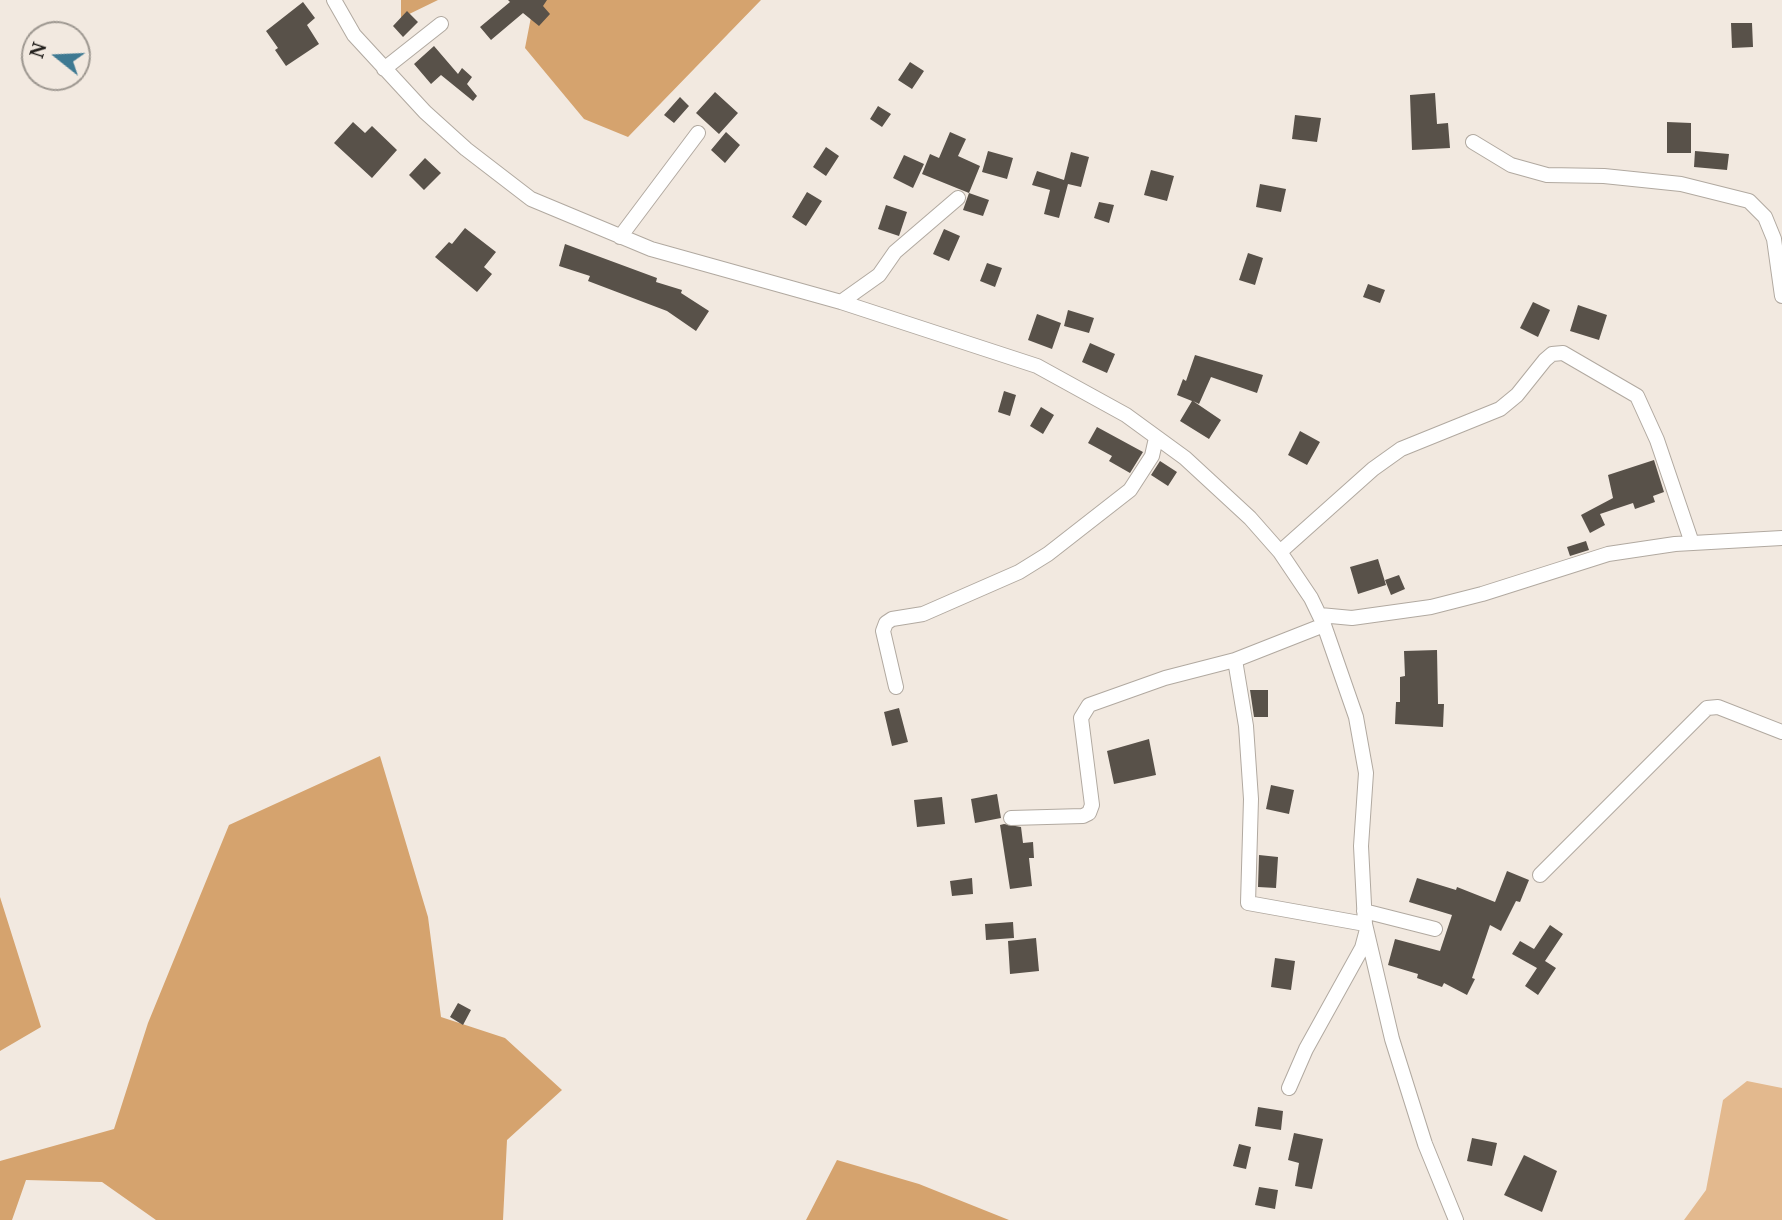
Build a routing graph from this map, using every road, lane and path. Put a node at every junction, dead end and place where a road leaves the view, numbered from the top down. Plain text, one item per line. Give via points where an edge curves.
1 (334, 0) edge
2 (441, 24) dead end
3 (384, 69) junction
4 (698, 133) dead end
5 (1473, 142) dead end
6 (958, 198) dead end
7 (621, 237) junction
8 (1782, 296) edge
9 (841, 302) junction
10 (1156, 438) junction
11 (1782, 538) edge
12 (1692, 543) junction
13 (1280, 552) junction
14 (1322, 620) junction
15 (1235, 660) junction
16 (896, 687) dead end
17 (1782, 732) edge
18 (1011, 818) dead end
19 (1540, 875) dead end
20 (1365, 922) junction
21 (1435, 929) dead end
22 (1289, 1088) dead end
23 (1456, 1220) edge

1 - 3 street via 354,35
2 - 3 street
3 - 7 street via 466,149 531,199
4 - 7 street
5 - 8 street via 1511,165 1547,175 1681,184 1749,201 1765,218 1773,239
6 - 9 street via 895,252 879,275
7 - 9 street
9 - 10 street via 1037,366 1126,415
10 - 13 street via 1232,501
10 - 16 street via 1152,456 1130,490 1048,554 935,609 886,624 883,631
11 - 12 street
12 - 13 street via 1637,396 1563,353 1545,360 1500,409 1401,449
12 - 14 street via 1608,554 1430,607
13 - 14 street
14 - 15 street
14 - 20 street via 1363,748
15 - 18 street via 1089,705 1081,719 1092,805 1089,813
15 - 20 street via 1251,799 1248,903
17 - 19 street via 1707,708
20 - 21 street
20 - 22 street via 1362,948
20 - 23 street via 1392,1039 1425,1144

